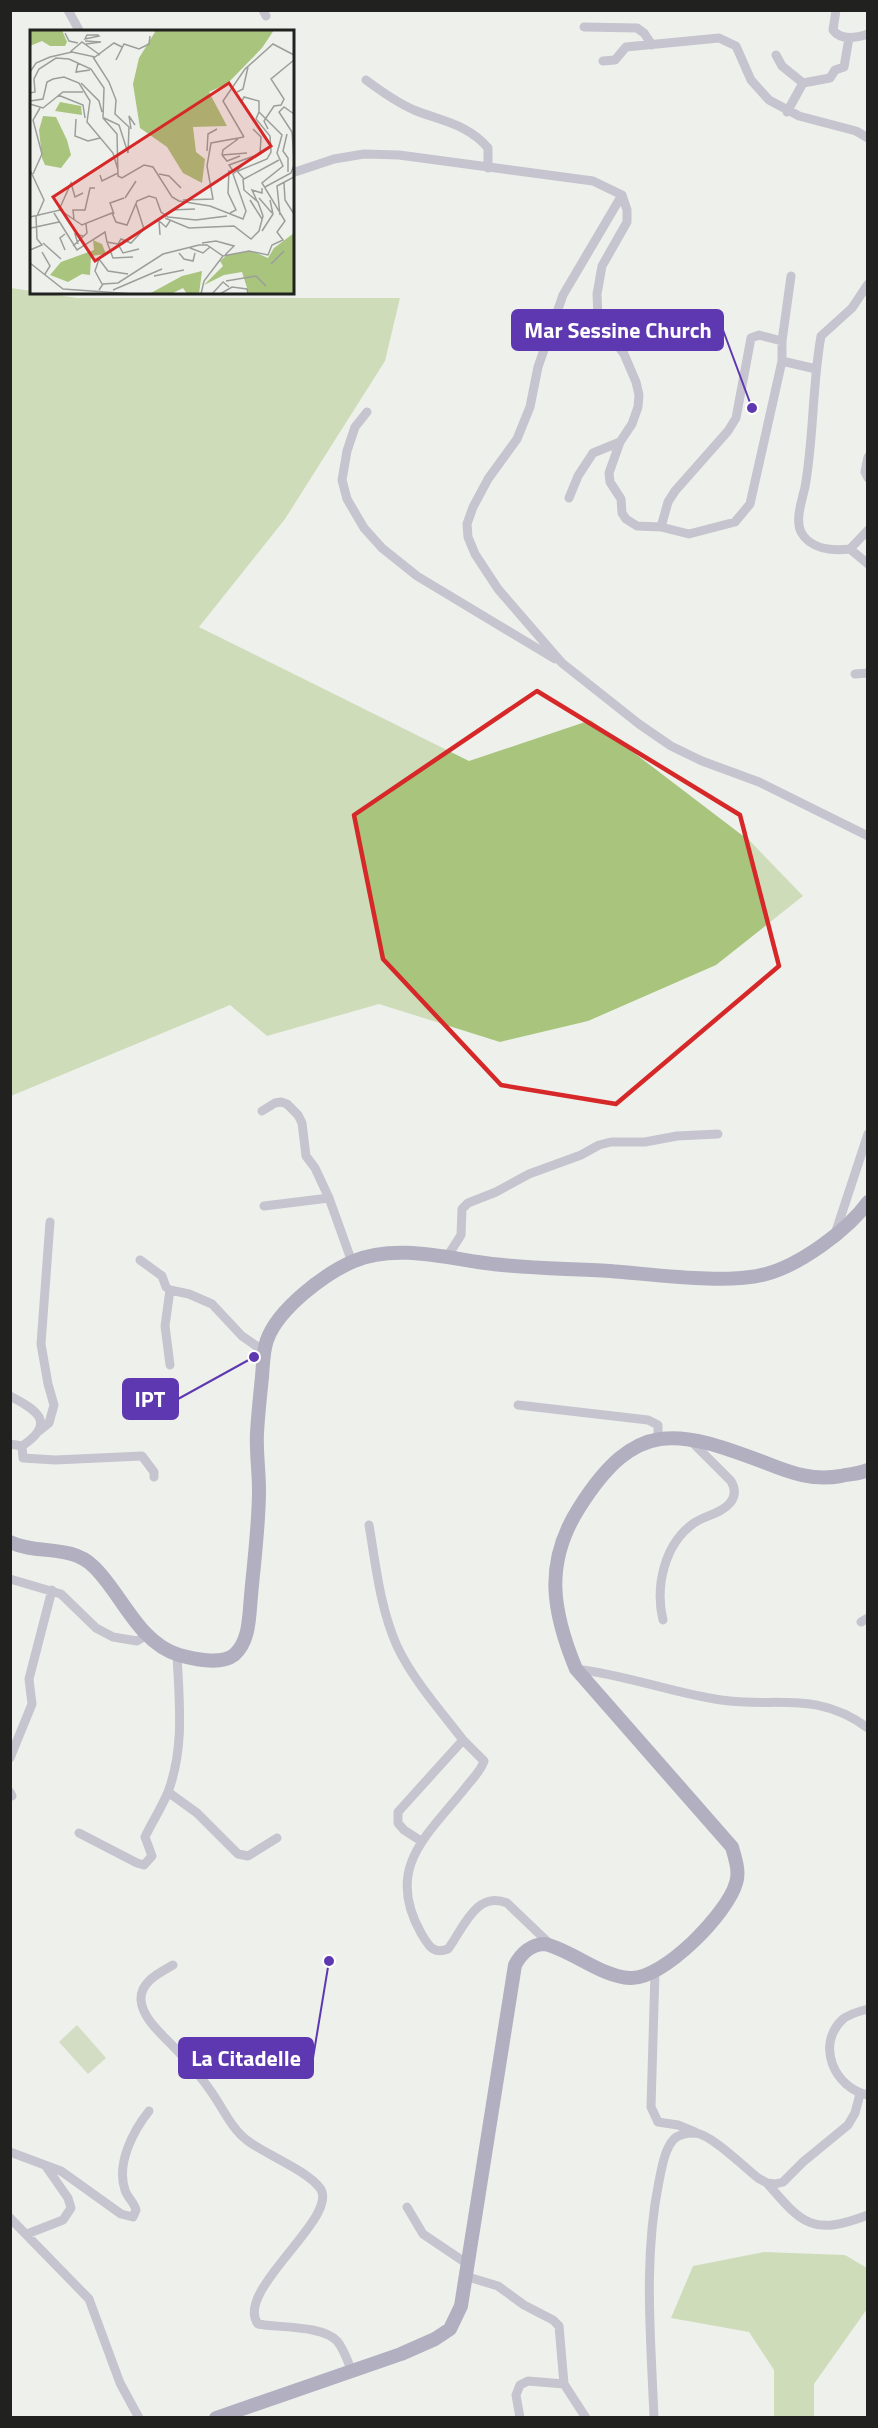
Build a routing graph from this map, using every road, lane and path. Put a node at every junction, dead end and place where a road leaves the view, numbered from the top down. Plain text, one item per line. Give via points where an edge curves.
1 (68, 10) edge
2 (836, 10) edge
3 (584, 27) dead end
4 (79, 30) edge
5 (867, 34) edge
6 (849, 38) junction
7 (651, 45) junction
8 (776, 55) dead end
9 (603, 60) dead end
10 (366, 80) dead end
11 (803, 83) junction
12 (787, 112) junction
13 (867, 138) edge
14 (488, 168) junction
15 (294, 172) edge
16 (622, 195) junction
17 (791, 276) dead end
18 (867, 285) edge
19 (782, 341) junction
20 (782, 362) junction
21 (816, 369) junction
22 (367, 412) dead end
23 (620, 442) junction
24 (867, 457) edge
25 (867, 478) edge
26 (569, 498) dead end
27 (661, 527) junction
28 (867, 530) edge
29 (849, 549) junction
30 (867, 564) edge
31 (562, 663) junction
32 (867, 673) edge
33 (855, 674) dead end
34 (867, 836) edge
35 (262, 1111) dead end
36 (718, 1134) dead end
37 (867, 1134) edge
38 (329, 1198) junction
39 (867, 1202) edge
40 (264, 1206) dead end
41 (50, 1222) dead end
42 (835, 1234) junction
43 (447, 1257) junction
44 (140, 1260) dead end
45 (352, 1262) junction
46 (170, 1290) junction
47 (265, 1352) junction
48 (170, 1365) dead end
49 (10, 1396) edge
50 (518, 1405) dead end
51 (39, 1431) junction
52 (658, 1439) junction
53 (690, 1439) junction
54 (10, 1444) edge
55 (22, 1446) junction
56 (866, 1472) edge
57 (154, 1477) dead end
58 (369, 1525) dead end
59 (10, 1542) edge
60 (10, 1578) edge
61 (52, 1590) junction
62 (663, 1620) dead end
63 (148, 1634) junction
64 (177, 1654) junction
65 (576, 1669) junction
66 (867, 1728) edge
67 (463, 1740) junction
68 (10, 1758) edge
69 (168, 1792) junction
70 (79, 1833) dead end
71 (277, 1838) dead end
72 (421, 1841) junction
73 (553, 1946) junction
74 (172, 1965) dead end
75 (655, 1972) junction
76 (867, 2009) edge
77 (864, 2094) edge
78 (149, 2111) dead end
79 (697, 2133) junction
80 (10, 2152) edge
81 (45, 2165) junction
82 (767, 2183) junction
83 (407, 2207) dead end
84 (867, 2215) edge
85 (10, 2218) edge
86 (27, 2234) junction
87 (466, 2270) junction
88 (352, 2372) junction
89 (564, 2384) junction
90 (140, 2418) edge
91 (216, 2418) edge
92 (520, 2418) edge
93 (586, 2418) edge
94 (654, 2418) edge

1 - 4 street
2 - 6 street via 833,30
3 - 7 street via 637,28
5 - 6 street
6 - 11 street via 844,67 835,70 830,78
7 - 9 street via 626,47 615,60
7 - 12 street via 719,38 728,41 736,46 759,91
8 - 11 street via 782,66
10 - 14 street via 401,104 472,133 488,148
11 - 12 street
12 - 13 street via 856,131
14 - 15 street via 364,154
14 - 16 street via 593,181
16 - 23 street via 627,222 602,266 597,294 598,318 624,354 639,395 632,424
16 - 31 street via 563,295 517,439 488,478 467,524 475,554 498,589
17 - 19 street
18 - 21 street via 852,308 821,336
19 - 20 street
19 - 27 street via 759,335 751,338 736,418 675,490
20 - 21 street
20 - 27 street via 750,504 742,515 735,522 689,534
21 - 29 street via 799,529 815,545
22 - 31 street via 355,428 342,480 347,499 364,528 417,576
23 - 26 street via 593,453
23 - 27 street via 609,473 621,500 622,513 636,526
24 - 25 street
28 - 29 street
29 - 30 street
31 - 34 street via 671,746 759,782
32 - 33 street
35 - 38 street via 281,1102 298,1115 306,1156
36 - 43 street via 611,1142 529,1173 462,1209 461,1235
37 - 42 street
38 - 40 street
38 - 45 street
39 - 42 street via 859,1215
41 - 51 street via 41,1344 54,1405 50,1423
42 - 43 street via 781,1268 748,1277 509,1265
43 - 45 street via 384,1254
44 - 46 street via 162,1276
45 - 47 street via 288,1308 272,1329
46 - 47 street via 212,1304
46 - 48 street via 165,1326
47 - 64 street via 257,1434 259,1508 244,1643 227,1659
49 - 51 street via 36,1411 41,1421
50 - 52 street via 648,1420 658,1425
51 - 55 street
52 - 53 street
52 - 65 street via 630,1450 602,1474 575,1515 559,1552 555,1598
53 - 56 street via 713,1443 807,1478
53 - 62 street via 731,1481 734,1497 726,1506 693,1524 674,1546 659,1584
54 - 55 street
55 - 57 street via 23,1458 55,1461 142,1456
58 - 67 street via 382,1603 397,1646 411,1672
59 - 63 street via 82,1557 96,1568
60 - 61 street
61 - 63 street via 96,1628 113,1637 137,1641
61 - 68 street via 29,1679 32,1704
63 - 64 street
64 - 69 street via 180,1722
65 - 66 street via 720,1700 811,1703 857,1720
65 - 75 street via 732,1847 737,1865 737,1882 723,1911
67 - 72 street via 484,1761 482,1766
67 - 72 street via 398,1812 398,1823
69 - 70 street via 145,1837 152,1856 144,1865
69 - 71 street via 197,1813 238,1854 248,1856
72 - 73 street via 408,1868 408,1884 414,1918 430,1948 442,1952 448,1949 476,1908 491,1899 507,1903
73 - 75 street via 612,1974 630,1978
73 - 87 street via 538,1944 519,1957 515,1965
74 - 88 street via 145,1986 141,2001 146,2014 193,2066 240,2135 309,2179 321,2189 324,2198 309,2227 262,2291 253,2318 258,2324 317,2331 333,2338
75 - 79 street via 651,2107 658,2122
76 - 77 street via 843,2018 828,2043 831,2064 842,2081
77 - 82 street via 848,2125 783,2182
78 - 81 street via 132,2137 123,2164 125,2191 136,2210 133,2217 121,2214 75,2179
79 - 82 street
79 - 94 street via 676,2137 670,2144 652,2220 648,2258
80 - 81 street
81 - 86 street via 68,2198 70,2208 63,2220
82 - 84 street via 790,2210 812,2225 841,2225
83 - 87 street via 423,2234
85 - 86 street
86 - 90 street via 88,2299 120,2383
87 - 88 street via 461,2306 444,2334
87 - 89 street via 559,2326
88 - 91 street
89 - 92 street via 523,2383 516,2395
89 - 93 street

